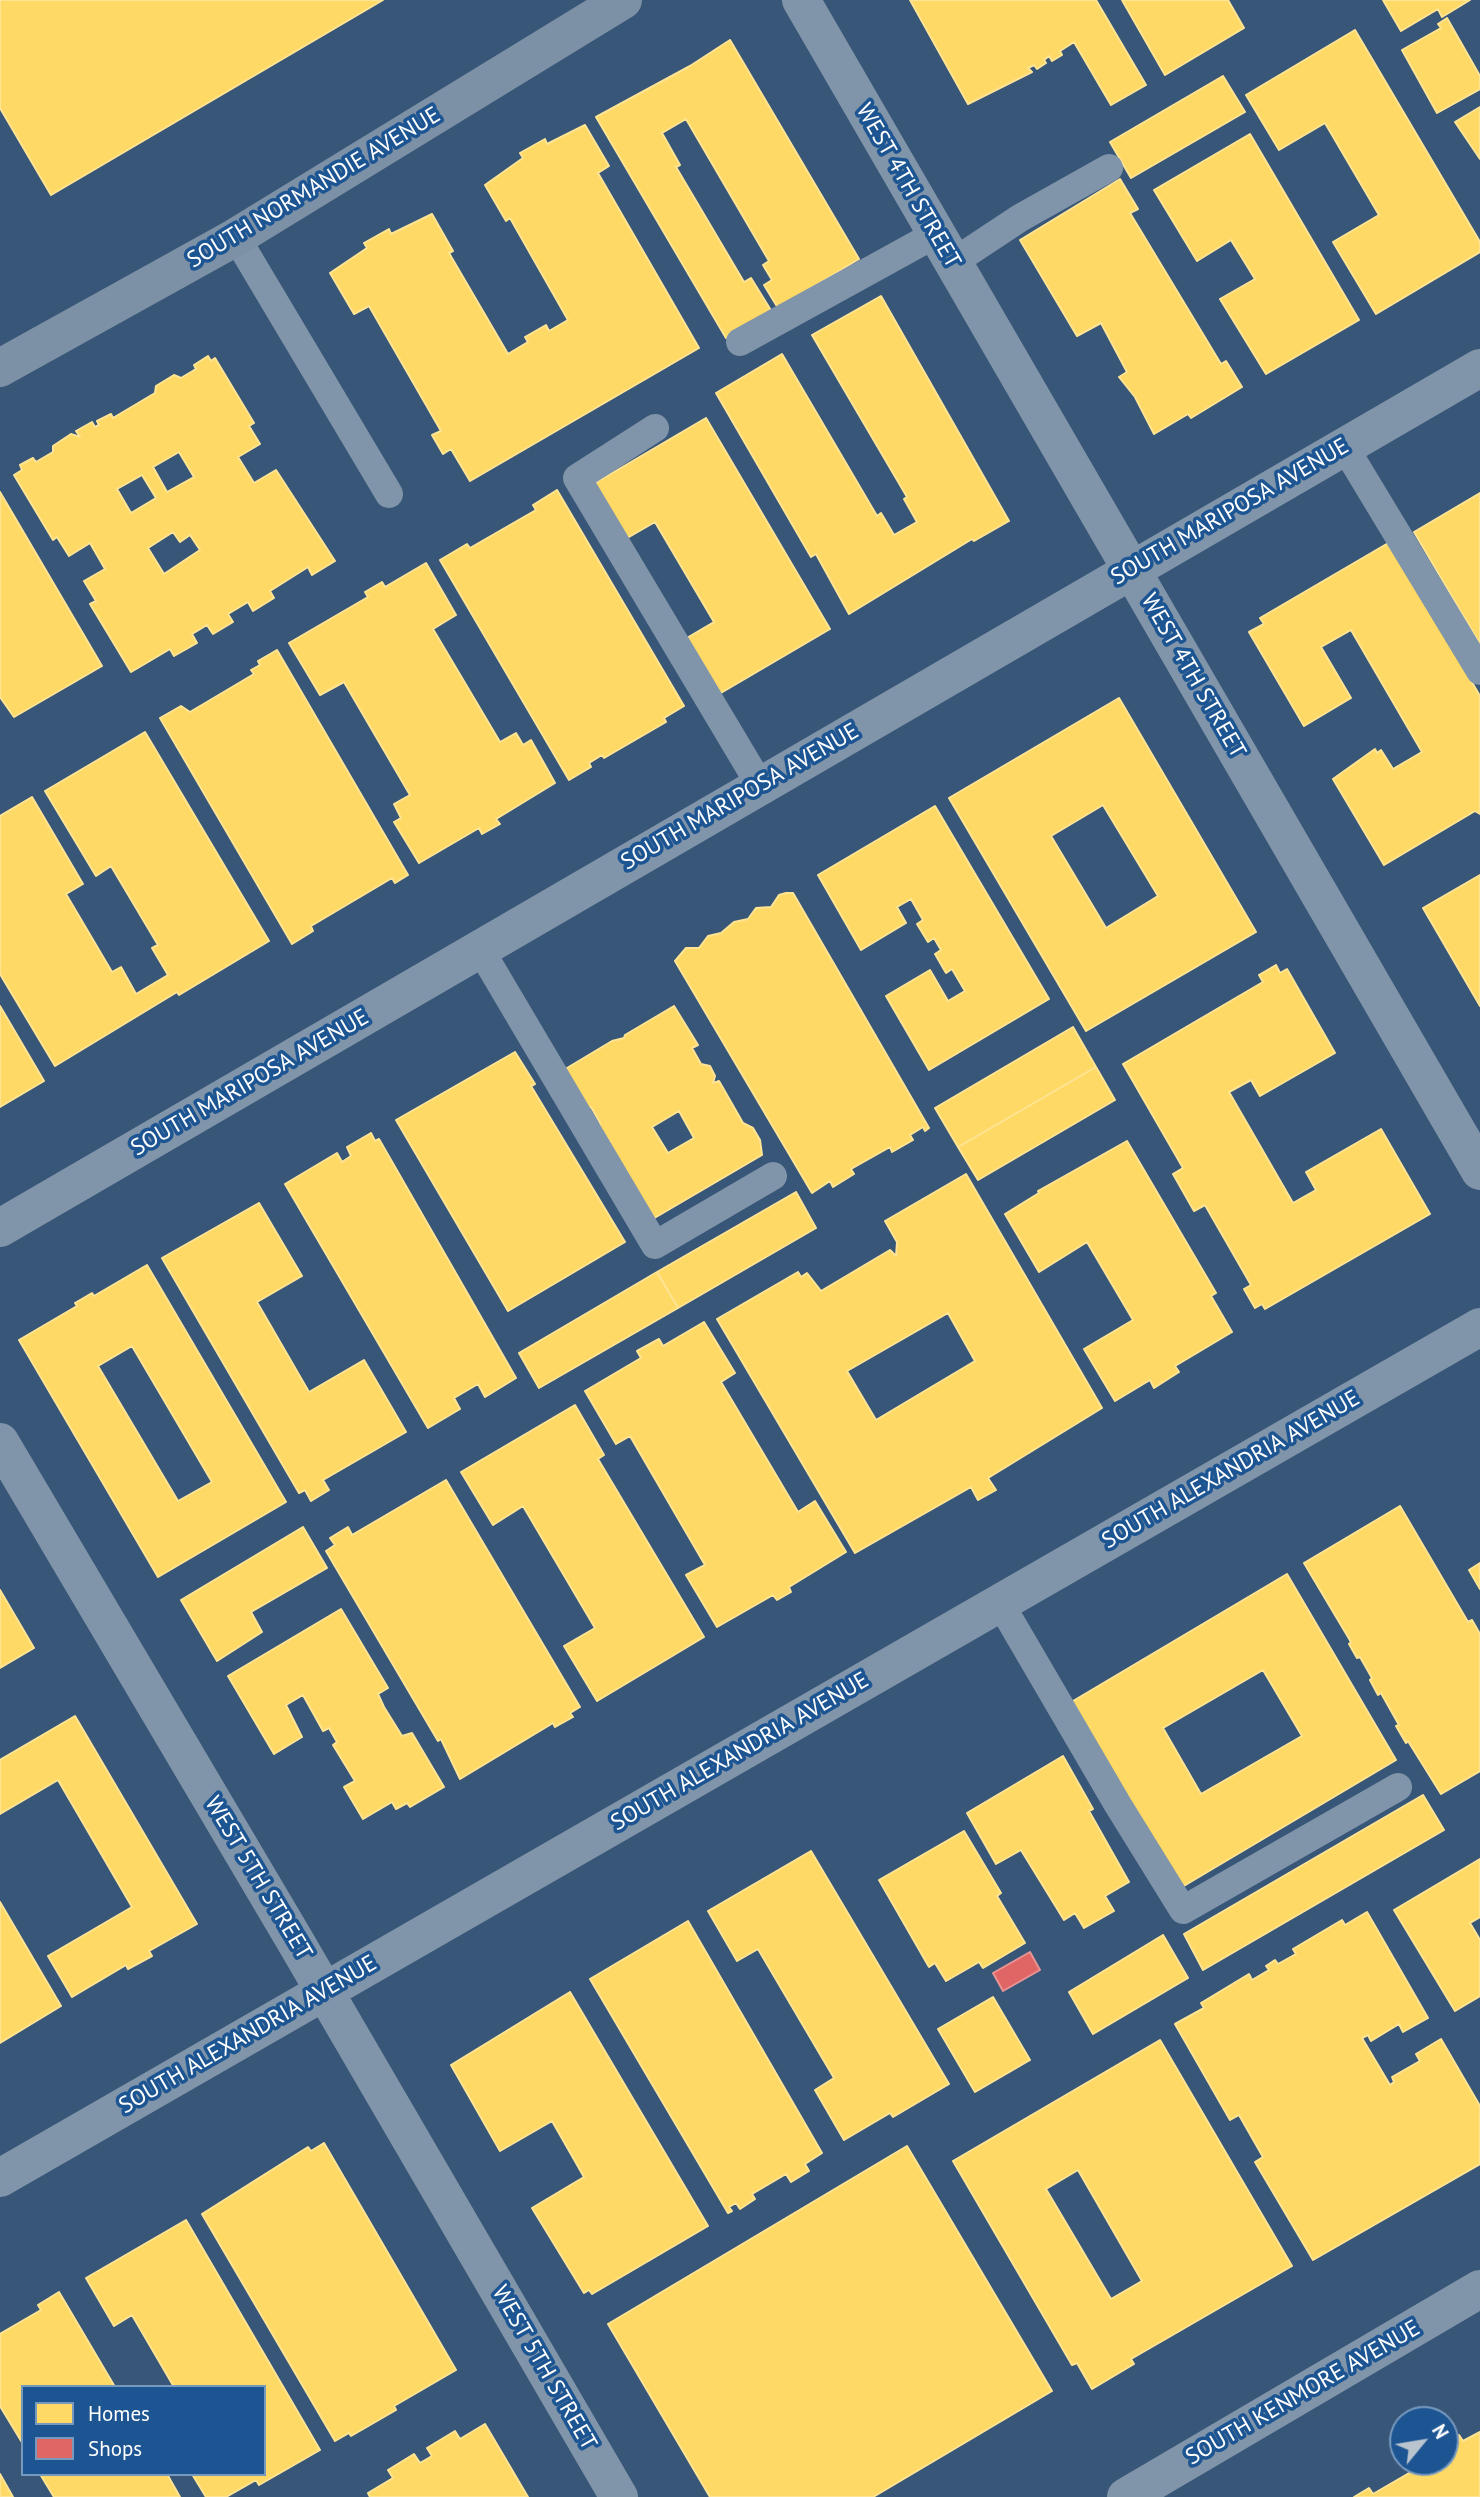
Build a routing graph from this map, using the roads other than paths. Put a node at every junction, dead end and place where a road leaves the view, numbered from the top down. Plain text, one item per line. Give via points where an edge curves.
1 (623, 0) edge
2 (801, 0) edge
3 (1109, 168) dead end
4 (236, 237) junction
5 (944, 248) junction
6 (740, 342) dead end
7 (0, 368) edge
8 (1480, 368) edge
9 (655, 428) dead end
10 (1344, 446) junction
11 (389, 495) dead end
12 (1130, 569) junction
13 (1480, 671) edge
14 (760, 785) junction
15 (480, 949) junction
16 (1480, 1171) edge
17 (773, 1176) dead end
18 (0, 1228) edge
19 (1480, 1327) edge
20 (0, 1442) edge
21 (1000, 1603) junction
22 (1398, 1787) dead end
23 (324, 1991) junction
24 (0, 2178) edge
25 (1480, 2289) edge
26 (619, 2497) edge
27 (1126, 2497) edge

1 - 4 main road, SOUTH NORMANDIE AVENUE
2 - 5 street, WEST 4TH STREET
3 - 5 lane via 1020,218
4 - 7 main road, SOUTH NORMANDIE AVENUE
4 - 11 lane
5 - 6 lane
5 - 12 street, WEST 4TH STREET
8 - 10 street, SOUTH MARIPOSA AVENUE
9 - 14 lane via 577,478
10 - 12 street, SOUTH MARIPOSA AVENUE
10 - 13 lane
12 - 14 street, SOUTH MARIPOSA AVENUE
12 - 16 street, WEST 4TH STREET
14 - 15 street, SOUTH MARIPOSA AVENUE
15 - 17 lane via 655,1245
15 - 18 street, SOUTH MARIPOSA AVENUE
19 - 21 street, SOUTH ALEXANDRIA AVENUE
20 - 23 street, WEST 5TH STREET
21 - 22 lane via 1183,1910
21 - 23 street, SOUTH ALEXANDRIA AVENUE
23 - 24 street, SOUTH ALEXANDRIA AVENUE
23 - 26 street, WEST 5TH STREET
25 - 27 street, SOUTH KENMORE AVENUE

